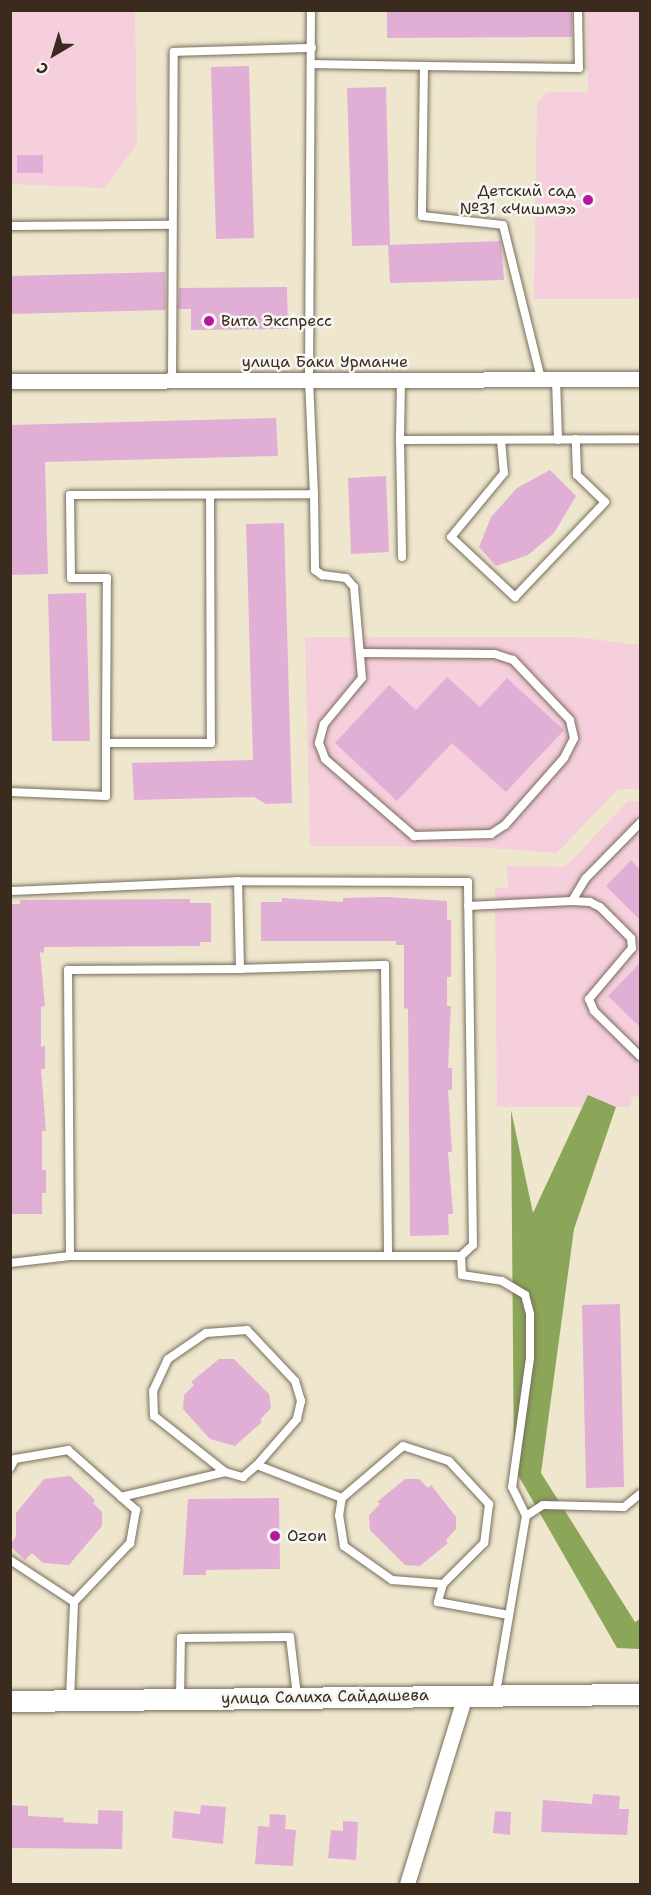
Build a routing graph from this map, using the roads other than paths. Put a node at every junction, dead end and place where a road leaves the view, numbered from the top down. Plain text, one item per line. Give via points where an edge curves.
1 (311, 10) edge
2 (578, 10) edge
3 (312, 48) junction
4 (313, 64) junction
5 (424, 66) junction
6 (172, 225) junction
7 (10, 226) edge
8 (556, 379) junction
9 (640, 379) edge
10 (309, 380) junction
11 (401, 380) junction
12 (541, 380) junction
13 (10, 381) edge
14 (172, 381) junction
15 (400, 440) junction
16 (501, 440) junction
17 (558, 440) junction
18 (576, 440) junction
19 (640, 440) edge
20 (314, 494) junction
21 (210, 495) junction
22 (402, 557) dead end
23 (360, 653) junction
24 (106, 743) junction
25 (10, 792) edge
26 (640, 823) edge
27 (238, 881) junction
28 (10, 891) edge
29 (572, 901) junction
30 (468, 906) junction
31 (240, 969) junction
32 (640, 1056) edge
33 (388, 1254) junction
34 (70, 1256) junction
35 (461, 1256) junction
36 (10, 1263) edge
37 (257, 1465) junction
38 (10, 1468) edge
39 (225, 1472) junction
40 (640, 1494) edge
41 (121, 1497) junction
42 (342, 1498) junction
43 (526, 1516) junction
44 (10, 1560) edge
45 (443, 1584) junction
46 (74, 1602) junction
47 (509, 1615) junction
48 (640, 1694) edge
49 (465, 1696) junction
50 (496, 1696) junction
51 (297, 1698) junction
52 (180, 1699) junction
53 (10, 1701) edge
54 (69, 1701) junction
55 (407, 1884) edge

1 - 3 lane
2 - 5 lane via 579,68
3 - 4 lane
3 - 6 lane via 174,52
4 - 5 lane
4 - 10 lane
5 - 12 lane via 422,216 503,225
6 - 7 lane
6 - 14 lane
8 - 9 street, улица Баки Урманче
8 - 12 street, улица Баки Урманче
8 - 17 lane
10 - 11 street, улица Баки Урманче
10 - 14 street, улица Баки Урманче
10 - 20 lane
11 - 12 street, улица Баки Урманче
11 - 15 lane
13 - 14 street, улица Баки Урманче
15 - 16 lane
15 - 22 lane
16 - 17 lane
16 - 18 lane via 504,473 451,537 515,597 605,502 577,475
17 - 18 lane
18 - 19 lane
20 - 21 lane
20 - 23 lane via 315,570 322,575 346,578 354,587
21 - 24 lane via 212,743
21 - 24 lane via 70,495 71,578 107,578
23 - 23 lane via 494,654 513,660 570,720 574,738 564,759 505,825 491,834 414,836 325,759 319,743 324,724 362,678
24 - 25 lane via 106,796
26 - 29 lane via 586,878
27 - 28 lane
27 - 30 lane via 468,882
27 - 31 lane
29 - 30 lane
29 - 32 lane via 600,907 631,938 632,948 594,988 589,999 594,1011
30 - 35 lane via 473,1245
31 - 33 lane via 385,965
31 - 34 lane via 68,970
33 - 34 lane
33 - 35 lane
34 - 36 lane
35 - 43 lane via 462,1275 502,1281 525,1295 530,1314 530,1358 512,1487
37 - 39 lane via 243,1477
37 - 39 lane via 297,1419 301,1401 295,1381 247,1330 206,1333 168,1359 153,1391 154,1416
37 - 42 lane
38 - 41 lane via 15,1459 68,1450
39 - 41 lane
40 - 43 lane via 624,1507 543,1505
41 - 46 lane via 136,1509 130,1543
42 - 45 lane via 339,1516 344,1546 392,1580
42 - 45 lane via 403,1446 450,1461 489,1504 484,1543
43 - 47 lane
44 - 46 lane
45 - 47 lane via 438,1602
46 - 54 lane
47 - 50 lane
48 - 50 street, улица Салиха Сайдашева
49 - 50 street, улица Салиха Сайдашева
49 - 51 street, улица Салиха Сайдашева
49 - 55 street
51 - 52 street, улица Салиха Сайдашева
51 - 52 lane via 290,1637 182,1638
52 - 54 street, улица Салиха Сайдашева
53 - 54 street, улица Салиха Сайдашева

